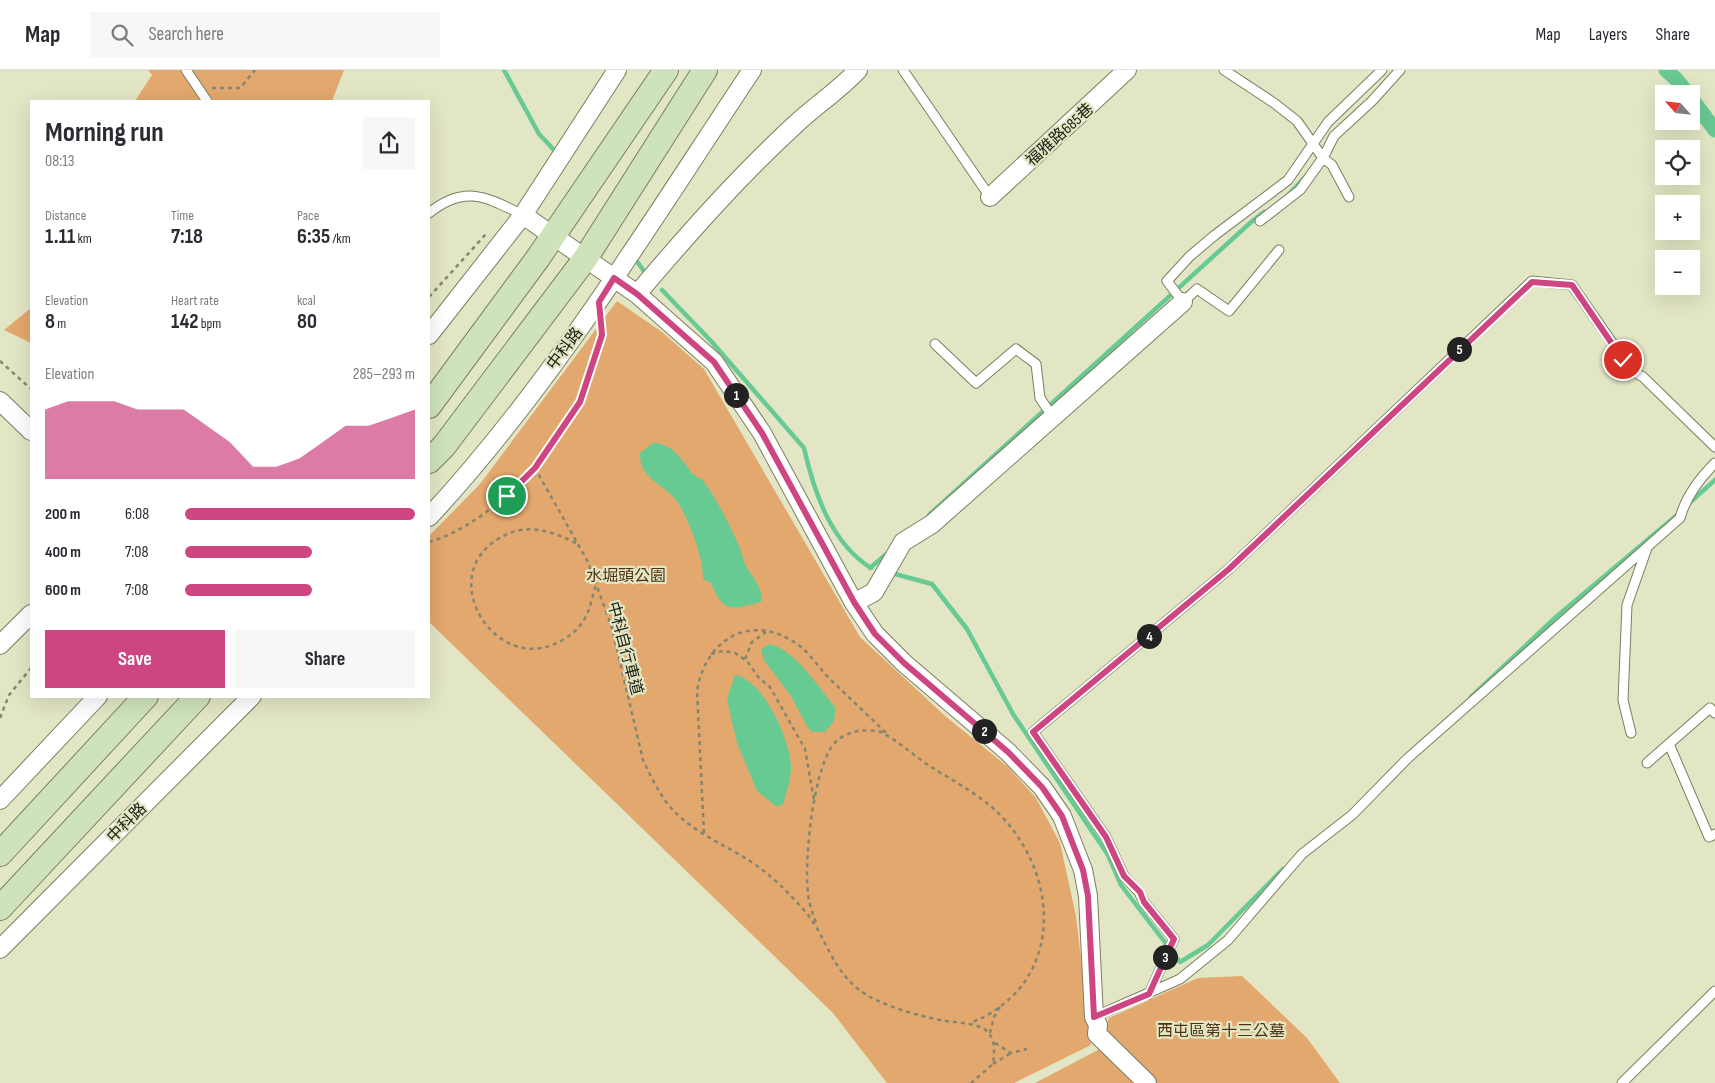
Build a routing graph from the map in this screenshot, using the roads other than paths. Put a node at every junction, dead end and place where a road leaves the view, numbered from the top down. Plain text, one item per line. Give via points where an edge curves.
1 (186, 70) edge
2 (616, 70) edge
3 (666, 70) edge
4 (705, 70) edge
5 (752, 70) edge
6 (858, 70) edge
7 (904, 70) edge
8 (1127, 70) edge
9 (1224, 70) edge
10 (1382, 70) edge
11 (1400, 70) edge
12 (205, 100) edge
13 (1312, 144) junction
14 (1323, 158) junction
15 (990, 197) joint
16 (1349, 197) dead end
17 (430, 212) edge
18 (523, 216) junction
19 (1260, 221) dead end
20 (552, 236) junction
21 (1279, 250) dead end
22 (585, 259) junction
23 (614, 278) junction
24 (637, 294) junction
25 (1183, 302) junction
26 (430, 333) edge
27 (935, 344) dead end
28 (0, 401) edge
29 (430, 405) edge
30 (1052, 416) junction
31 (30, 430) edge
32 (1715, 447) edge
33 (430, 460) edge
34 (1715, 463) edge
35 (430, 516) edge
36 (1648, 546) junction
37 (854, 602) junction
38 (30, 615) edge
39 (0, 645) edge
40 (96, 698) edge
41 (144, 698) edge
42 (196, 698) edge
43 (250, 698) edge
44 (1715, 713) edge
45 (1632, 733) dead end
46 (1669, 744) junction
47 (1647, 762) dead end
48 (0, 800) edge
49 (93, 811) junction
50 (36, 816) junction
51 (1715, 834) edge
52 (0, 845) edge
53 (0, 854) edge
54 (0, 908) edge
55 (0, 926) edge
56 (0, 949) edge
57 (1715, 991) edge
58 (1149, 994) junction
59 (1094, 1017) junction
60 (1147, 1083) edge
61 (1622, 1083) edge

1 - 12 lane
2 - 18 street
3 - 20 street
4 - 22 street
5 - 23 street, 中科路
6 - 24 street via 837,92 798,121 715,205
7 - 15 lane
8 - 15 street, 福雅路685巷
9 - 13 lane via 1288,114 1304,129
10 - 13 lane via 1328,122
11 - 14 lane via 1334,136
13 - 14 lane
13 - 25 lane via 1288,180 1214,235 1167,281
14 - 16 lane via 1332,165
14 - 19 lane via 1300,190
17 - 18 lane via 444,201 463,195 492,200
18 - 20 street
18 - 26 street
20 - 22 street
20 - 29 street
21 - 25 lane via 1229,311 1198,289
22 - 23 street
22 - 33 street via 444,446
23 - 24 street
23 - 35 street, 中科路 via 469,473
24 - 37 street via 714,362 762,433
25 - 30 street
27 - 30 lane via 976,383 1016,349 1036,364 1040,398
28 - 31 street
30 - 37 street via 932,524 903,542 874,592
32 - 58 lane via 1642,376 1631,370 1572,285 1532,282 1229,569 1033,732 1106,837 1124,876 1140,892 1144,902 1174,939
34 - 36 lane via 1698,481 1680,518
36 - 45 lane via 1627,605 1623,700
36 - 58 lane via 1408,758 1352,815 1302,854 1228,940 1180,979
37 - 59 street via 875,634 1008,752 1042,787 1062,816 1083,870 1088,896
38 - 39 street
40 - 48 street
41 - 50 street
42 - 49 street, 中科路
43 - 56 street, 中科路
44 - 46 lane via 1710,708
46 - 47 lane
46 - 51 lane via 1709,837
49 - 54 street, 中科路
49 - 55 street
50 - 52 street
50 - 53 street
57 - 61 lane
58 - 59 lane
59 - 60 street via 1098,1025 1097,1034

